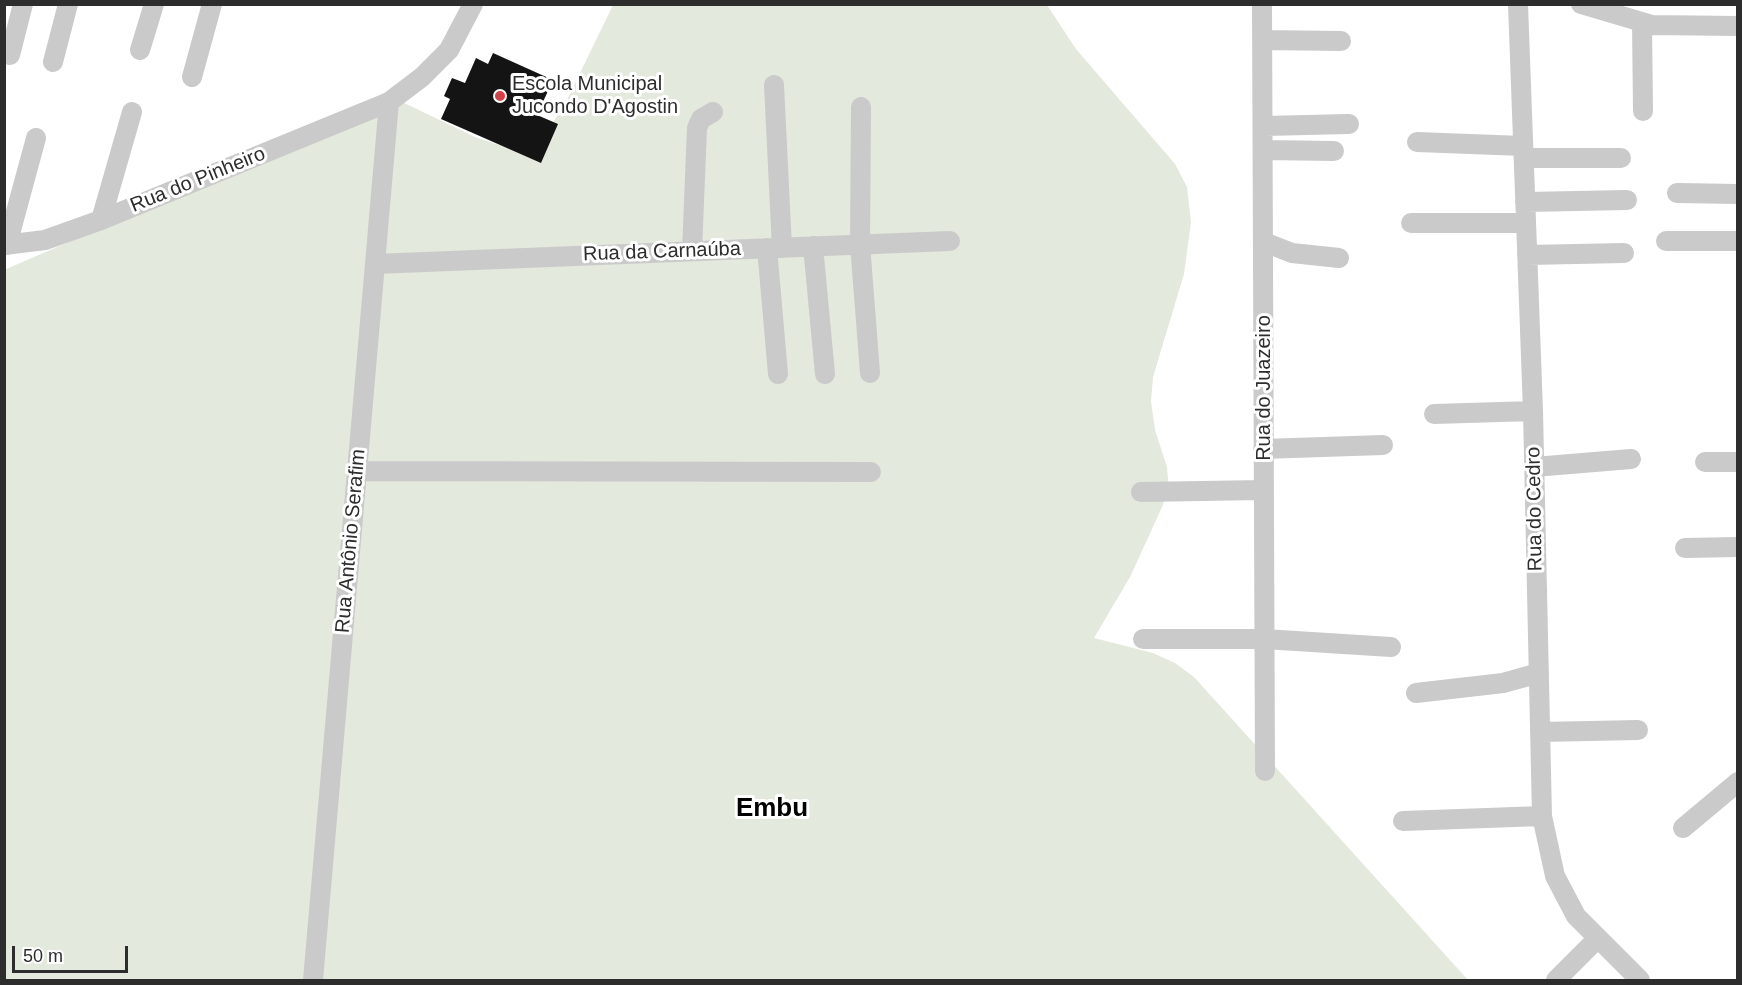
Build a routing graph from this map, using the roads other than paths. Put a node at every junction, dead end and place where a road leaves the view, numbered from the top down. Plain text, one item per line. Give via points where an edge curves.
1 (23, 4) edge
2 (68, 4) edge
3 (154, 4) edge
4 (212, 4) edge
5 (473, 4) edge
6 (1262, 4) edge
7 (1518, 4) edge
8 (1581, 4) edge
9 (1642, 22) junction
10 (1737, 27) edge
11 (1262, 40) junction
12 (1341, 41) dead end
13 (140, 50) dead end
14 (10, 55) dead end
15 (53, 62) dead end
16 (192, 77) dead end
17 (774, 85) dead end
18 (389, 102) junction
19 (861, 107) dead end
20 (1643, 111) dead end
21 (132, 112) dead end
22 (713, 112) dead end
23 (1348, 124) dead end
24 (1264, 126) junction
25 (36, 138) dead end
26 (1417, 142) dead end
27 (1264, 150) junction
28 (1334, 151) dead end
29 (1524, 152) junction
30 (1621, 158) dead end
31 (1677, 193) dead end
32 (1737, 194) edge
33 (1627, 200) dead end
34 (1525, 202) junction
35 (101, 220) junction
36 (1411, 222) dead end
37 (1526, 223) junction
38 (950, 241) dead end
39 (1666, 241) dead end
40 (1737, 241) edge
41 (1264, 242) junction
42 (860, 244) junction
43 (6, 245) edge
44 (813, 246) junction
45 (774, 248) junction
46 (692, 251) junction
47 (1624, 253) dead end
48 (1527, 255) junction
49 (1339, 258) dead end
50 (375, 264) junction
51 (870, 373) dead end
52 (778, 374) dead end
53 (825, 374) dead end
54 (1533, 411) junction
55 (1434, 414) dead end
56 (1383, 445) dead end
57 (1263, 449) junction
58 (1631, 459) dead end
59 (1705, 462) dead end
60 (1737, 462) edge
61 (1534, 467) junction
62 (357, 471) junction
63 (871, 472) dead end
64 (1263, 490) junction
65 (1141, 492) dead end
66 (1737, 547) edge
67 (1685, 548) dead end
68 (1143, 639) dead end
69 (1264, 639) junction
70 (1391, 646) dead end
71 (1539, 673) junction
72 (1416, 693) dead end
73 (1638, 730) dead end
74 (1540, 732) junction
75 (1265, 771) dead end
76 (1737, 782) edge
77 (1542, 816) junction
78 (1403, 821) dead end
79 (1683, 828) dead end
80 (1598, 938) junction
81 (1629, 977) edge
82 (313, 981) edge
83 (1556, 981) edge

1 - 14 street
2 - 15 street
3 - 13 street
4 - 16 street
5 - 18 street via 449,50
6 - 11 street, Rua do Juazeiro
7 - 29 street, Rua do Cedro
8 - 9 street
9 - 10 street
9 - 20 street
11 - 12 street
11 - 24 street, Rua do Juazeiro
17 - 45 street
18 - 35 street, Rua do Pinheiro
18 - 50 street, Rua Antônio Serafim
19 - 42 street
21 - 35 street
22 - 46 street via 697,128
23 - 24 street
24 - 27 street, Rua do Juazeiro
25 - 43 street
26 - 29 street
27 - 28 street
27 - 41 street, Rua do Juazeiro
29 - 30 street
29 - 34 street, Rua do Cedro
31 - 32 street
33 - 34 street
34 - 37 street, Rua do Cedro
35 - 43 street, Rua do Pinheiro via 45,240
36 - 37 street
37 - 48 street, Rua do Cedro
38 - 42 street, Rua da Carnaúba
39 - 40 street
41 - 49 street via 1292,253
41 - 57 street, Rua do Juazeiro
42 - 44 street, Rua da Carnaúba
42 - 51 street
44 - 45 street, Rua da Carnaúba
44 - 53 street
45 - 46 street, Rua da Carnaúba
45 - 52 street
46 - 50 street, Rua da Carnaúba
47 - 48 street
48 - 54 street, Rua do Cedro
50 - 62 street, Rua Antônio Serafim
54 - 55 street
54 - 61 street, Rua do Cedro
56 - 57 street
57 - 64 street, Rua do Juazeiro
58 - 61 street
59 - 60 street
61 - 71 street, Rua do Cedro
62 - 63 street
62 - 82 street, Rua Antônio Serafim
64 - 65 street
64 - 69 street, Rua do Juazeiro
66 - 67 street
68 - 69 street
69 - 70 street
69 - 75 street, Rua do Juazeiro
71 - 72 street via 1503,683
71 - 74 street, Rua do Cedro
73 - 74 street
74 - 77 street, Rua do Cedro
76 - 79 street
77 - 78 street
77 - 80 street, Rua do Cedro via 1555,876 1576,916
80 - 81 street, Rua do Cedro
80 - 83 street

